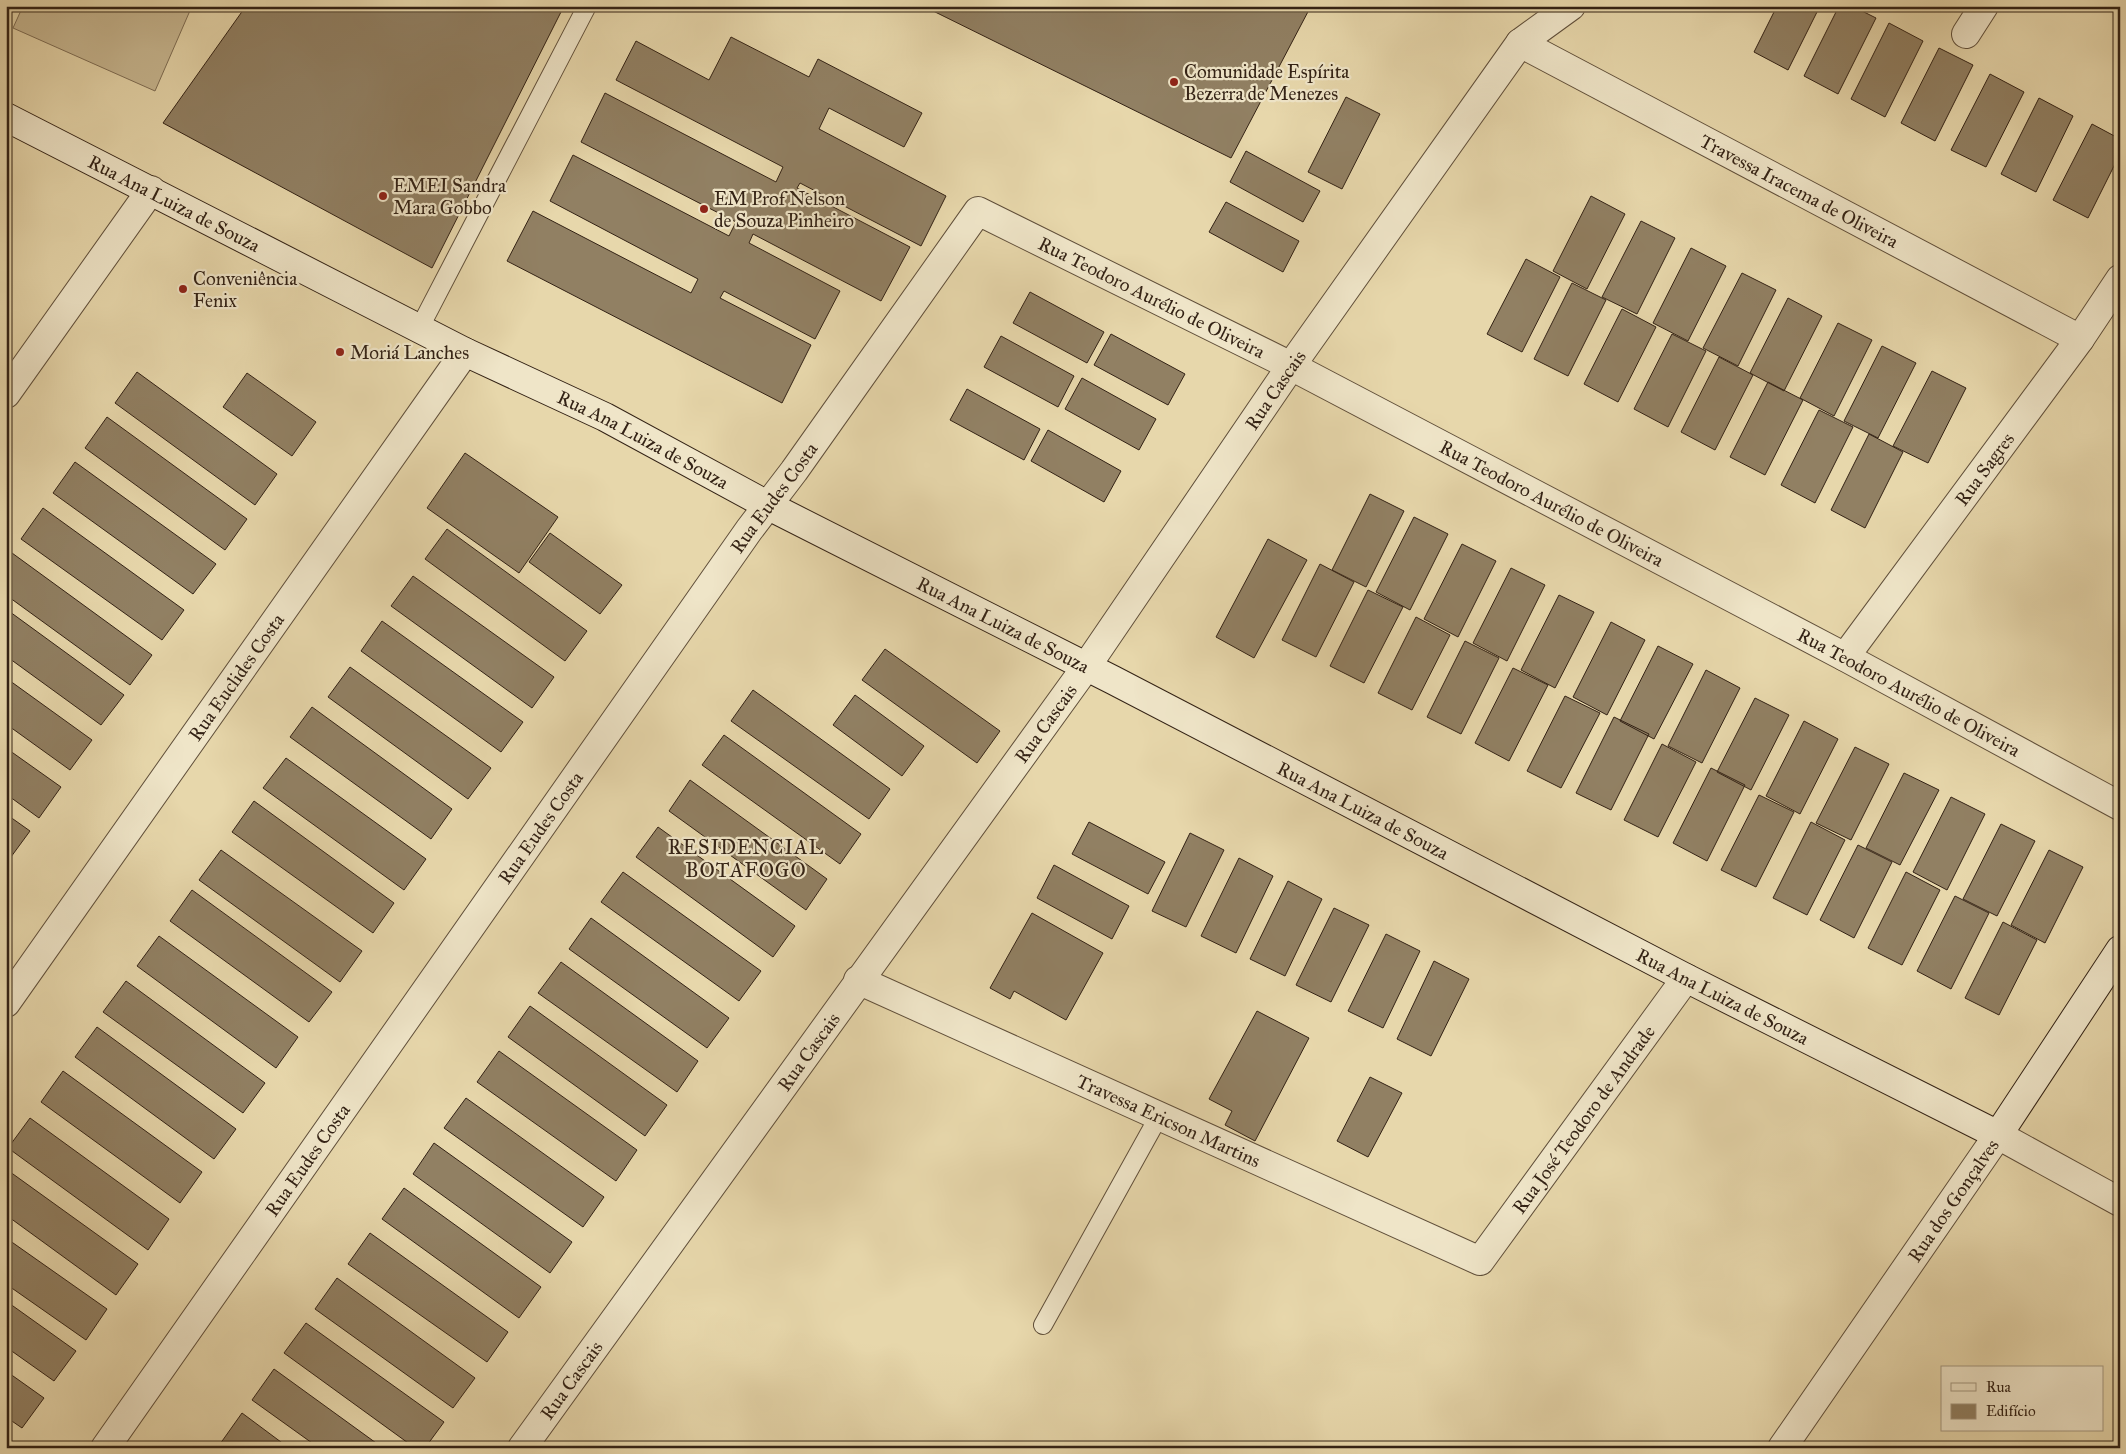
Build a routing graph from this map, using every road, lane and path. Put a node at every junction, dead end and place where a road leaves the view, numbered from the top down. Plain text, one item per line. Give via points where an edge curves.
1 (587, 6) edge
2 (1571, 6) edge
3 (1984, 6) edge
4 (1966, 34) dead end
5 (1520, 43) junction
6 (6, 117) edge
7 (151, 190) junction
8 (978, 211) joint
9 (2120, 279) edge
10 (419, 329) junction
11 (2080, 339) junction
12 (465, 352) junction
13 (1291, 366) junction
14 (6, 394) edge
15 (769, 506) junction
16 (1845, 657) junction
17 (1086, 667) junction
18 (2120, 806) edge
19 (2120, 950) edge
20 (1686, 978) junction
21 (858, 980) junction
22 (6, 1003) edge
23 (1159, 1116) junction
24 (1998, 1135) junction
25 (2120, 1202) edge
26 (1480, 1261) joint
27 (1043, 1325) dead end
28 (105, 1448) edge
29 (522, 1448) edge
30 (1782, 1448) edge

1 - 10 lane
2 - 5 street, Rua Cascais
3 - 4 street
5 - 11 street, Travessa Iracema de Oliveira
5 - 13 street, Rua Cascais
6 - 7 street, Rua Ana Luiza de Souza
7 - 10 street, Rua Ana Luiza de Souza
7 - 14 street
8 - 13 street, Rua Teodoro Aurélio de Oliveira
8 - 15 street, Rua Eudes Costa
9 - 11 street, Rua Sagres
10 - 12 street, Rua Ana Luiza de Souza
11 - 16 street, Rua Sagres
12 - 15 street, Rua Ana Luiza de Souza via 605,417
12 - 22 street, Rua Euclides Costa
13 - 16 street, Rua Teodoro Aurélio de Oliveira
13 - 17 street, Rua Cascais
15 - 17 street, Rua Ana Luiza de Souza
15 - 28 street, Rua Eudes Costa via 749,530
16 - 18 street, Rua Teodoro Aurélio de Oliveira
17 - 20 street, Rua Ana Luiza de Souza
17 - 21 street, Rua Cascais
19 - 24 street, Rua dos Gonçalves
20 - 24 street, Rua Ana Luiza de Souza
20 - 26 street, Rua José Teodoro de Andrade
21 - 23 street, Travessa Ericson Martins
21 - 29 street, Rua Cascais
23 - 26 street, Travessa Ericson Martins
23 - 27 lane
24 - 25 street, Rua Ana Luiza de Souza
24 - 30 street, Rua dos Gonçalves

